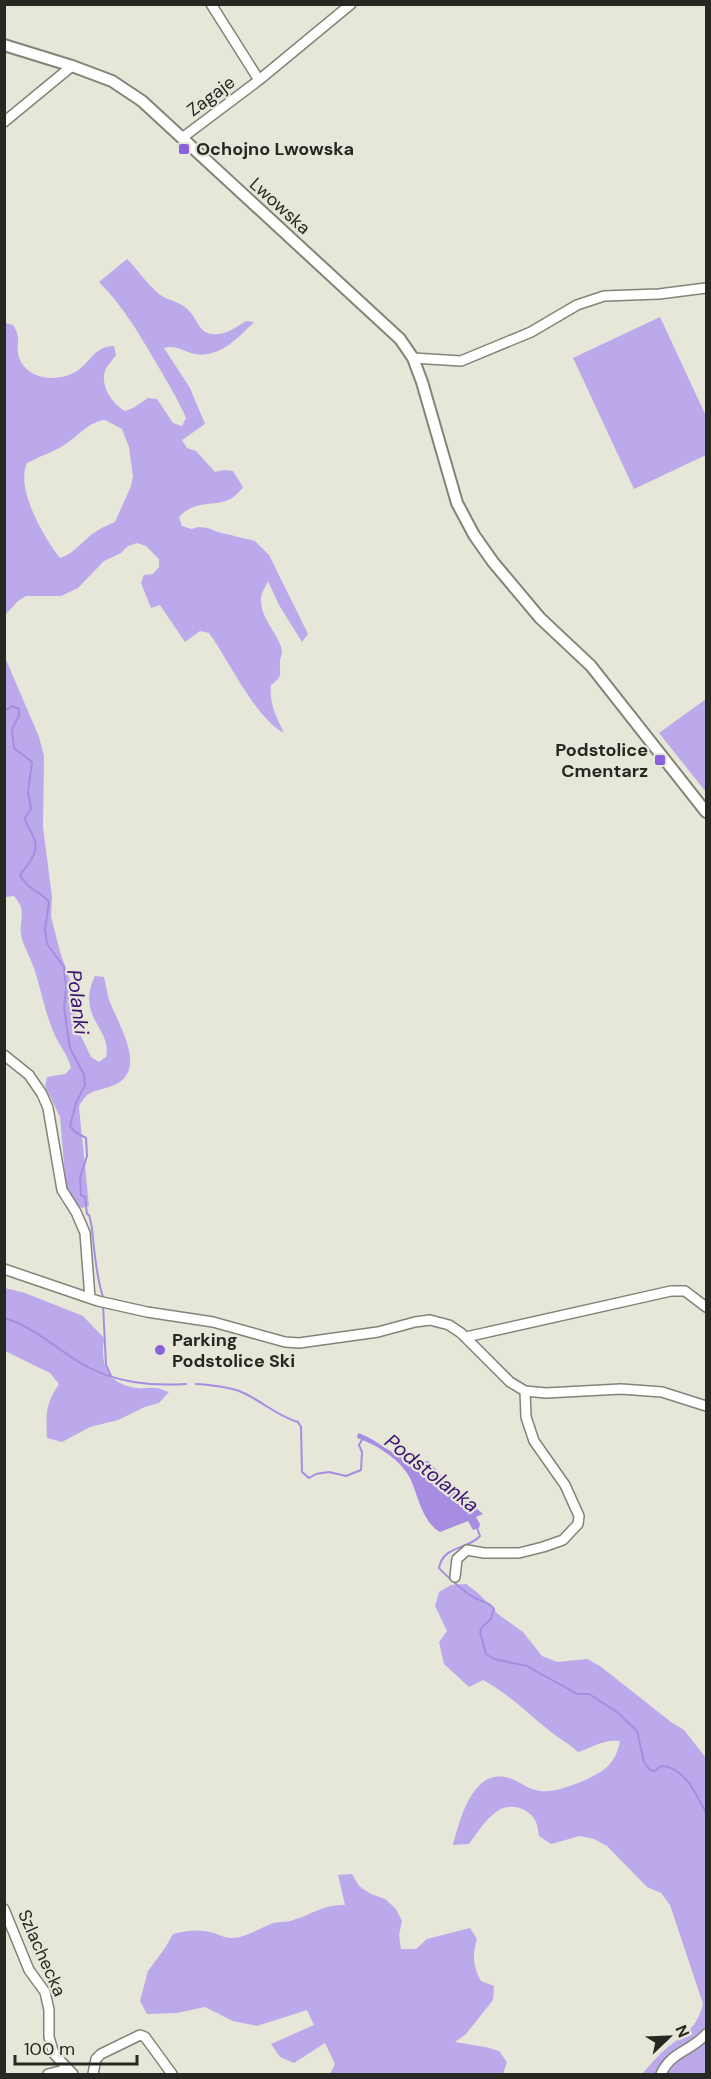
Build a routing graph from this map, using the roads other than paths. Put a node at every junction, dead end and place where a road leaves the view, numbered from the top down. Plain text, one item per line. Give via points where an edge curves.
1 (211, 4) edge
2 (351, 4) edge
3 (4, 45) edge
4 (72, 66) junction
5 (259, 80) junction
6 (4, 122) edge
7 (182, 138) junction
8 (706, 288) edge
9 (413, 358) junction
10 (706, 812) edge
11 (4, 1055) edge
12 (4, 1269) edge
13 (90, 1298) junction
14 (706, 1307) edge
15 (466, 1337) junction
16 (525, 1391) junction
17 (706, 1406) edge
18 (455, 1577) dead end
19 (4, 1910) edge
20 (706, 2034) edge
21 (70, 2072) edge
22 (48, 2074) edge
23 (93, 2074) edge
24 (171, 2074) edge
25 (661, 2074) edge

1 - 5 street
2 - 5 street, Zagaje
3 - 4 street, Lwowska
4 - 6 street
4 - 7 street, Lwowska via 118,84
5 - 7 street, Zagaje
7 - 9 street, Lwowska via 400,339
8 - 9 street via 604,296 461,361
9 - 10 street, Lwowska via 457,503 474,535 540,618 591,666
11 - 13 street via 29,1075 48,1108 62,1190 85,1233
12 - 13 street
13 - 15 street via 213,1322 285,1342 378,1332 430,1320 448,1325
14 - 15 street via 685,1291 671,1291
15 - 16 street via 510,1382
16 - 17 street via 662,1392
16 - 18 street via 526,1417 534,1441 565,1485 579,1516 578,1524 563,1540 543,1547 519,1552 467,1550 457,1559
19 - 21 street, Szlachecka via 29,1970 45,1992 54,2054
20 - 25 street via 676,2054
21 - 22 street
23 - 24 street via 101,2054 140,2035

